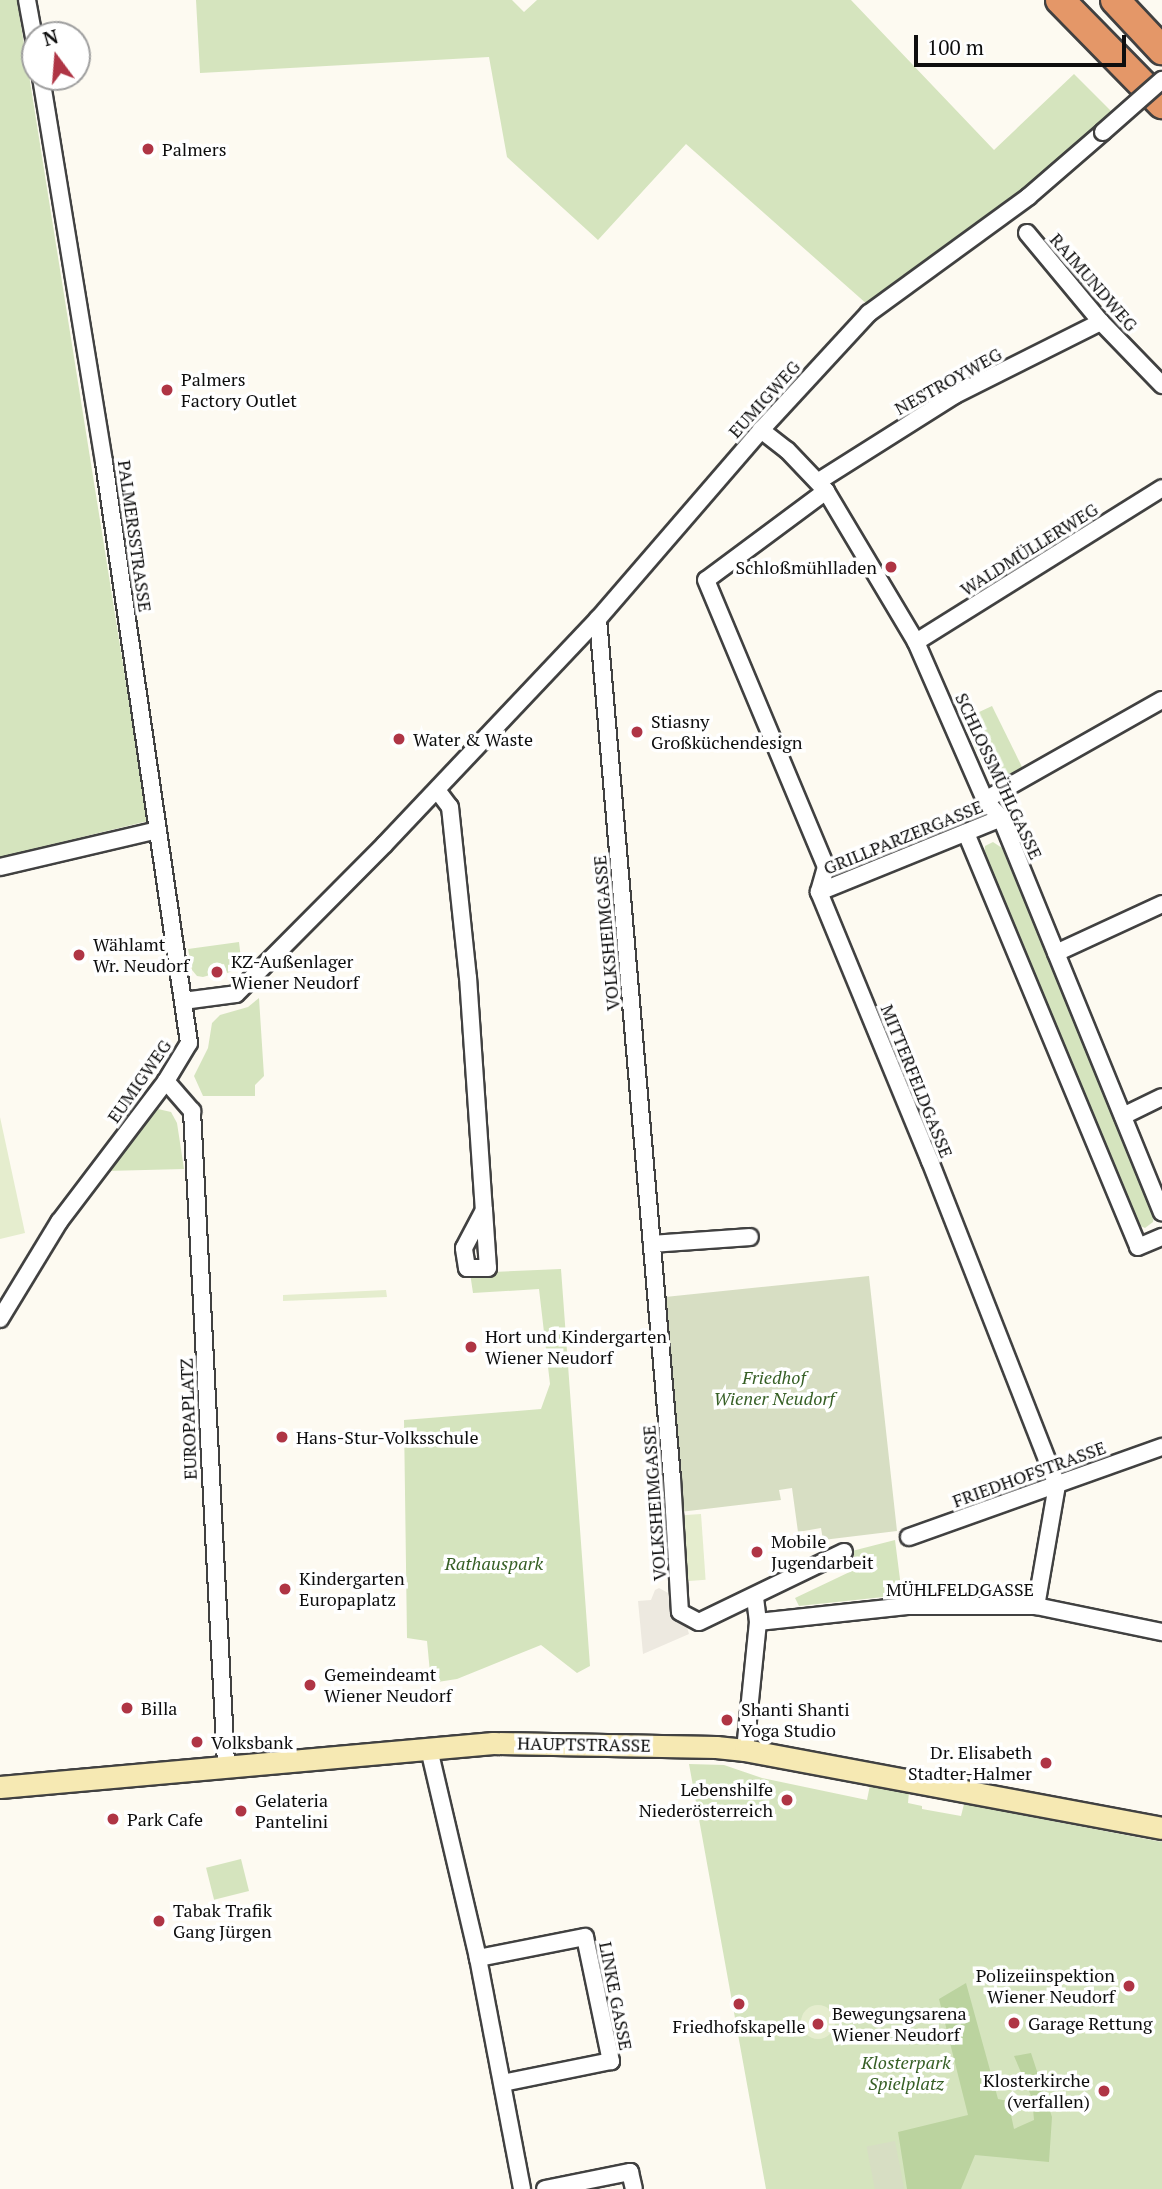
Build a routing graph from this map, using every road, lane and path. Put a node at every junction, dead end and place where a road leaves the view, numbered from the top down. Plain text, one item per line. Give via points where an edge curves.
1 (27, 0) edge
2 (1060, 0) edge
3 (1115, 0) edge
4 (31, 21) edge
5 (1162, 50) edge
6 (1162, 80) edge
7 (43, 91) edge
8 (1162, 104) edge
9 (1027, 233) dead end
10 (1101, 322) junction
11 (1162, 385) edge
12 (761, 430) junction
13 (823, 486) junction
14 (1162, 488) edge
15 (706, 580) joint
16 (598, 619) junction
17 (916, 642) junction
18 (1162, 700) edge
19 (437, 790) junction
20 (985, 800) junction
21 (1001, 818) junction
22 (158, 830) junction
23 (966, 833) junction
24 (0, 867) edge
25 (819, 892) junction
26 (1162, 904) edge
27 (1056, 953) junction
28 (183, 1001) junction
29 (166, 1081) junction
30 (1162, 1097) edge
31 (1123, 1116) junction
32 (484, 1210) dead end
33 (1162, 1212) edge
34 (750, 1237) dead end
35 (1162, 1237) edge
36 (652, 1244) junction
37 (0, 1319) edge
38 (1162, 1447) edge
39 (1057, 1485) junction
40 (909, 1537) dead end
41 (844, 1552) dead end
42 (755, 1597) junction
43 (1036, 1606) junction
44 (758, 1622) junction
45 (1162, 1632) edge
46 (429, 1749) junction
47 (745, 1749) junction
48 (226, 1765) junction
49 (0, 1787) edge
50 (1162, 1828) edge
51 (478, 1958) junction
52 (503, 2083) junction
53 (522, 2189) edge
54 (545, 2189) edge
55 (634, 2189) edge

1 - 4 street
2 - 8 highway
3 - 5 highway
6 - 12 street, EUMIGWEG, bridge via 1028,197 869,313
7 - 22 street, PALMERSSTRASSE
9 - 10 street, RAIMUNDWEG
10 - 11 street, RAIMUNDWEG
10 - 13 street, NESTROYWEG via 955,395
12 - 13 street, SCHLOSSMÜHLGASSE
12 - 16 street, EUMIGWEG
13 - 15 street, NESTROYWEG
13 - 17 street, SCHLOSSMÜHLGASSE
14 - 17 street, WALDMÜLLERWEG
15 - 25 street, MITTERFELDGASSE via 826,867
16 - 19 street, EUMIGWEG
16 - 36 street, VOLKSHEIMGASSE
17 - 20 street, SCHLOSSMÜHLGASSE
18 - 20 street, GRILLPARZERGASSE
19 - 28 street, EUMIGWEG via 236,994
19 - 32 street via 450,807 468,977
20 - 21 street, SCHLOSSMÜHLGASSE
21 - 23 street, GRILLPARZERGASSE
21 - 27 street, SCHLOSSMÜHLGASSE
22 - 24 street
22 - 28 street, PALMERSSTRASSE
23 - 25 street, GRILLPARZERGASSE
23 - 35 street via 1138,1247
25 - 39 street, MITTERFELDGASSE
26 - 27 street
27 - 31 street, SCHLOSSMÜHLGASSE
28 - 29 street, EUMIGWEG via 189,1043
29 - 37 street, EUMIGWEG via 59,1222
29 - 48 street, EUROPAPLATZ via 192,1111
30 - 31 street
31 - 33 street, SCHLOSSMÜHLGASSE
34 - 36 street
36 - 42 street, VOLKSHEIMGASSE via 680,1612 699,1622
38 - 39 street, FRIEDHOFSTRASSE
39 - 40 street, FRIEDHOFSTRASSE
39 - 43 street
41 - 42 street
42 - 44 street
43 - 44 street, MÜHLFELDGASSE via 907,1606
43 - 45 street, MÜHLFELDGASSE
44 - 47 street
46 - 47 street, HAUPTSTRASSE via 493,1743
46 - 48 street, HAUPTSTRASSE
46 - 51 street
47 - 50 street, HAUPTSTRASSE
48 - 49 street, HAUPTSTRASSE
51 - 52 street
51 - 52 street, LINKE GASSE via 585,1937 611,2061
52 - 53 street
54 - 55 street via 631,2172

